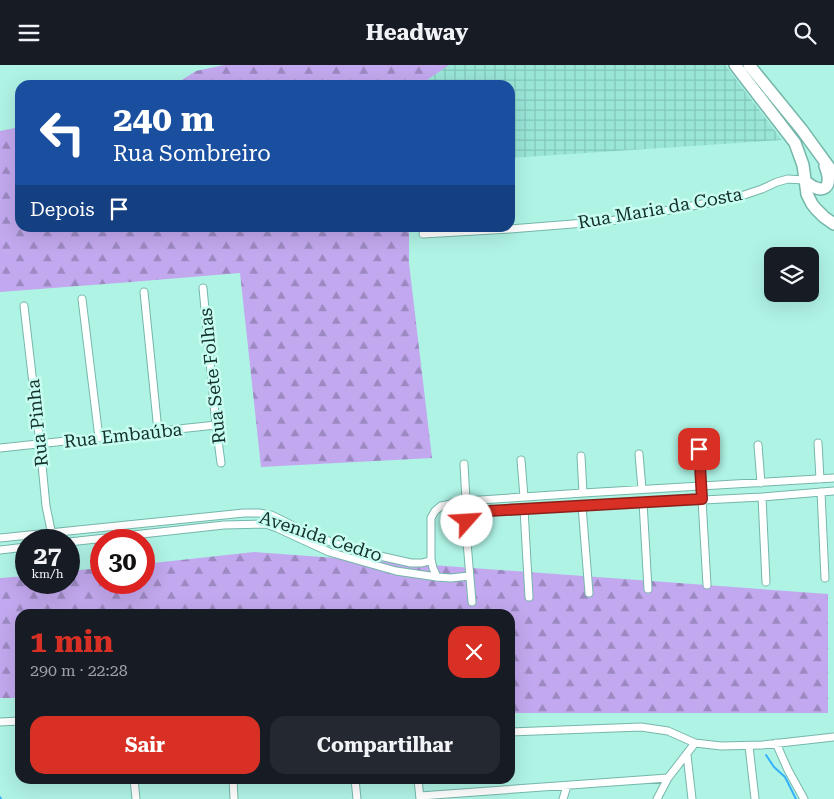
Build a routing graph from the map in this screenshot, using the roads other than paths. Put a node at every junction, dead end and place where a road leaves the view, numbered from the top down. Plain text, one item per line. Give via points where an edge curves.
1 (735, 65) edge
2 (749, 65) edge
3 (820, 153) junction
4 (834, 174) edge
5 (804, 180) junction
6 (834, 224) edge
7 (515, 229) edge
8 (458, 232) edge
9 (423, 234) dead end
10 (202, 288) dead end
11 (144, 292) dead end
12 (82, 299) dead end
13 (24, 306) dead end
14 (216, 425) junction
15 (158, 431) junction
16 (99, 437) junction
17 (818, 443) dead end
18 (40, 444) junction
19 (758, 445) dead end
20 (0, 448) edge
21 (699, 449) dead end
22 (638, 454) dead end
23 (581, 456) dead end
24 (521, 459) dead end
25 (221, 463) dead end
26 (464, 464) dead end
27 (834, 478) edge
28 (820, 479) junction
29 (760, 483) junction
30 (701, 486) junction
31 (642, 489) junction
32 (834, 491) edge
33 (821, 492) junction
34 (583, 493) junction
35 (524, 497) junction
36 (762, 497) junction
37 (702, 499) junction
38 (466, 501) junction
39 (643, 502) junction
40 (452, 503) junction
41 (582, 506) junction
42 (524, 509) junction
43 (468, 517) junction
44 (191, 519) junction
45 (50, 529) edge
46 (192, 529) junction
47 (80, 533) edge
48 (0, 538) edge
49 (15, 538) edge
50 (322, 538) junction
51 (80, 541) edge
52 (317, 546) junction
53 (15, 548) edge
54 (0, 549) edge
55 (431, 559) junction
56 (469, 576) junction
57 (436, 577) junction
58 (825, 578) dead end
59 (766, 582) dead end
60 (707, 585) dead end
61 (648, 589) dead end
62 (589, 593) dead end
63 (529, 597) dead end
64 (472, 602) dead end
65 (0, 721) edge
66 (15, 721) edge
67 (515, 732) edge
68 (834, 737) edge
69 (696, 743) junction
70 (776, 743) junction
71 (749, 746) junction
72 (687, 755) junction
73 (668, 778) junction
74 (134, 784) edge
75 (233, 784) edge
76 (356, 784) edge
77 (419, 784) edge
78 (567, 786) junction
79 (420, 798) edge
80 (136, 799) edge
81 (234, 799) edge
82 (357, 799) edge
83 (563, 799) edge
84 (658, 799) edge
85 (692, 799) edge
86 (755, 799) edge
87 (804, 799) edge

1 - 5 highway via 795,143 803,165
2 - 3 highway
3 - 4 highway
3 - 5 highway via 828,174 828,185 816,189
5 - 6 highway via 812,203
5 - 7 street, Rua Maria da Costa via 788,179 735,197 610,221
8 - 9 street, Rua Maria da Costa
10 - 14 street, Rua Sete Folhas
11 - 15 street
12 - 16 street
13 - 18 street, Rua Pinha
14 - 15 street, Rua Embaúba
14 - 25 street, Rua Sete Folhas
15 - 16 street, Rua Embaúba
16 - 18 street, Rua Embaúba
17 - 28 street
18 - 20 street, Rua Embaúba
18 - 45 street, Rua Pinha
19 - 29 street
21 - 30 street
22 - 31 street
23 - 34 street
24 - 35 street
26 - 38 street
27 - 28 street
28 - 29 street
29 - 30 street
30 - 31 street
30 - 37 street
31 - 34 street
32 - 33 street
33 - 36 street
33 - 58 street
34 - 35 street
35 - 38 street
36 - 37 street
36 - 59 street
37 - 39 street
37 - 60 street
38 - 40 street
39 - 41 street
39 - 61 street
40 - 43 street
40 - 55 street via 441,506 431,518
41 - 42 street
41 - 62 street
42 - 43 street via 475,512
42 - 63 street
43 - 56 street
44 - 46 street
44 - 47 street, Avenida Cedro
44 - 50 street, Avenida Cedro via 259,513 271,515
46 - 51 street, Avenida Cedro
46 - 52 street, Avenida Cedro via 266,524
48 - 49 street, Avenida Cedro
50 - 52 street
50 - 55 street, Avenida Cedro via 411,563
52 - 57 street, Avenida Cedro via 396,571
53 - 54 street
55 - 57 street
56 - 57 street, Avenida Cedro
56 - 64 street
65 - 66 street
67 - 69 street via 641,727 668,731
68 - 70 street
69 - 71 street
69 - 72 street
70 - 71 street
70 - 87 street
71 - 86 street
72 - 73 street
72 - 85 street
73 - 78 street
73 - 84 street
74 - 80 street
75 - 81 street
76 - 82 street
77 - 79 street
78 - 79 street
78 - 83 street

